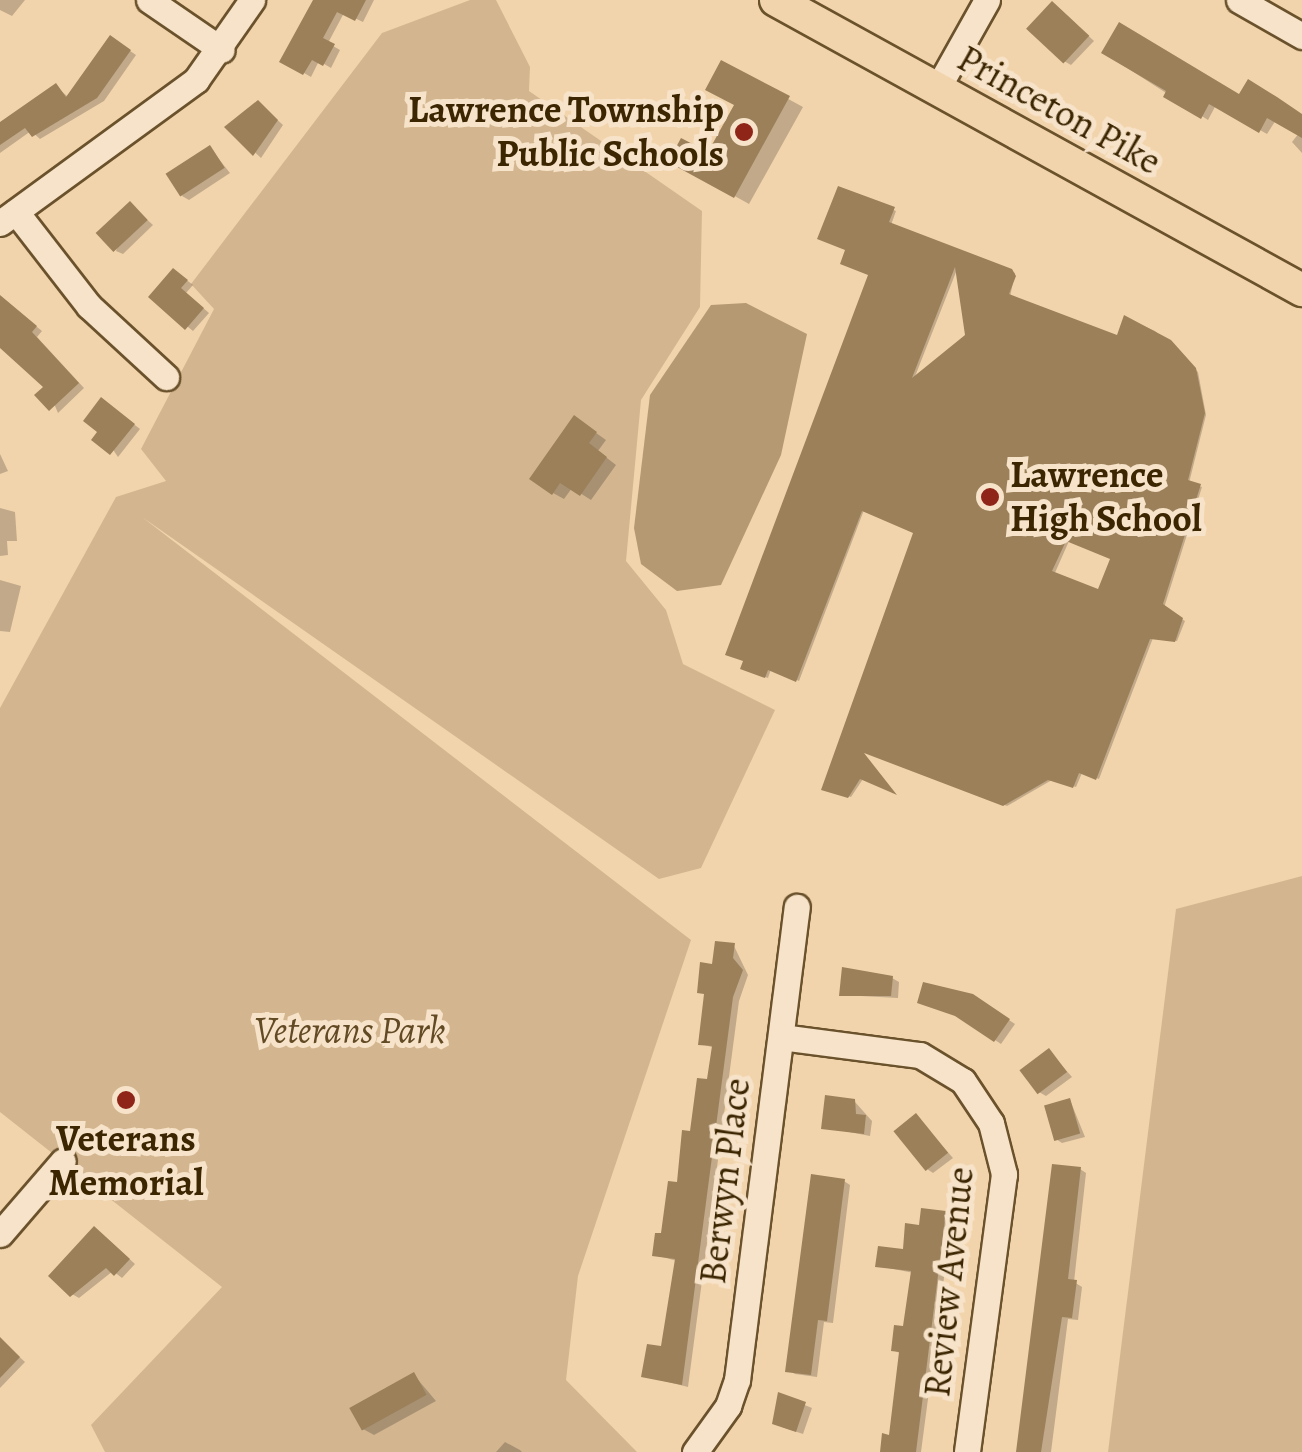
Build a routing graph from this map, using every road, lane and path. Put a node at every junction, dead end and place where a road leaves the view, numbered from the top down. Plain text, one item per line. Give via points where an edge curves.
1 (148, 0) edge
2 (252, 0) edge
3 (776, 0) edge
4 (987, 0) edge
5 (1239, 0) edge
6 (1302, 36) edge
7 (222, 50) junction
8 (938, 89) junction
9 (8, 218) edge
10 (1302, 290) edge
11 (166, 377) dead end
12 (796, 920) dead end
13 (781, 1037) junction
14 (63, 1161) dead end
15 (0, 1234) edge
16 (694, 1452) edge
17 (967, 1452) edge

1 - 7 street
2 - 7 street
3 - 8 main road, Princeton Pike
4 - 8 street
5 - 6 street
7 - 9 street via 165,106
8 - 10 main road, Princeton Pike
9 - 11 street via 88,306
12 - 13 street, Berwyn Place
13 - 16 street, Berwyn Place via 737,1380 728,1406
13 - 17 street, Review Avenue via 920,1055 963,1081 991,1123 1004,1174
14 - 15 street

